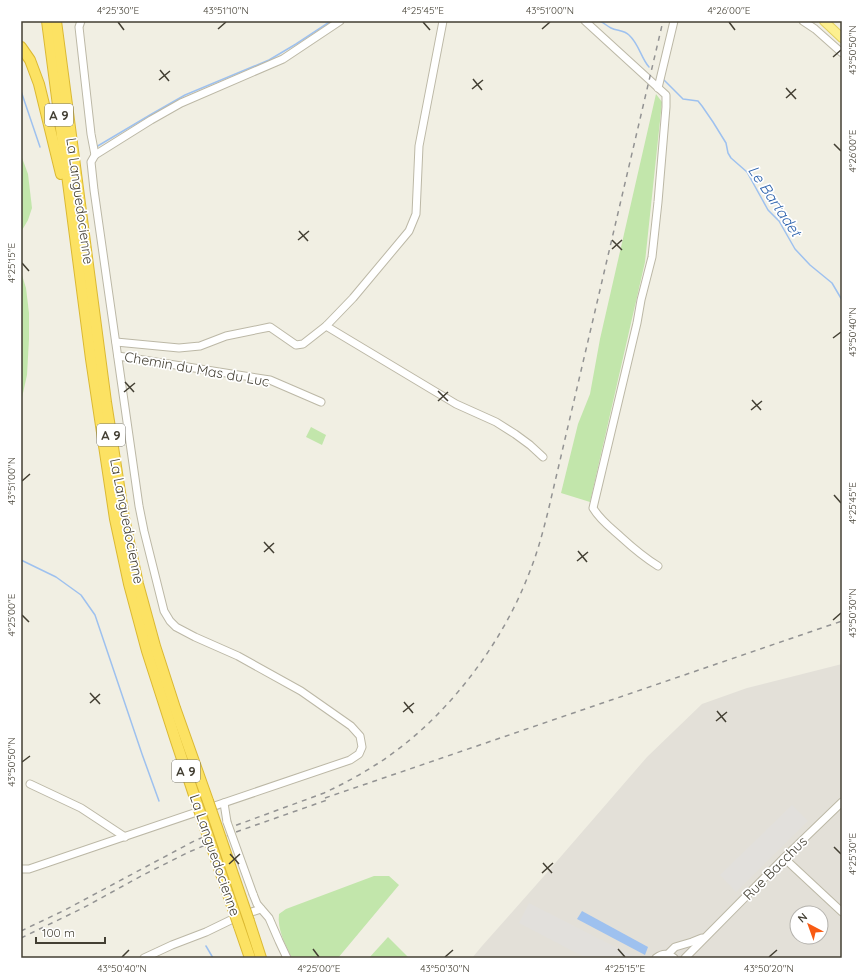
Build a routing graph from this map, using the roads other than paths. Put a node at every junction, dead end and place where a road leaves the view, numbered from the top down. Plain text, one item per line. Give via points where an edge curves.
1 (47, 21) edge
2 (56, 21) edge
3 (81, 21) edge
4 (340, 21) edge
5 (444, 21) edge
6 (585, 21) edge
7 (674, 21) edge
8 (803, 21) edge
9 (824, 21) edge
10 (842, 38) edge
11 (21, 47) edge
12 (842, 53) edge
13 (658, 88) junction
14 (94, 155) junction
15 (71, 209) junction
16 (326, 326) junction
17 (116, 342) junction
18 (118, 356) junction
19 (321, 402) dead end
20 (543, 457) dead end
21 (658, 566) dead end
22 (30, 784) dead end
23 (842, 802) edge
24 (224, 803) junction
25 (125, 837) junction
26 (784, 858) junction
27 (21, 869) edge
28 (261, 909) junction
29 (842, 912) edge
30 (708, 935) junction
31 (665, 956) edge
32 (144, 958) edge
33 (250, 958) edge
34 (261, 958) edge
35 (287, 958) edge
36 (685, 958) edge

1 - 15 highway, La Languedocienne / A 9
2 - 34 highway, La Languedocienne / A 9, bridge via 106,402 138,584 173,702
3 - 14 street via 79,27
4 - 14 street via 282,59 181,103
5 - 16 street via 419,146 416,214 410,231 354,298
6 - 13 street
7 - 13 street
8 - 12 street
9 - 10 main road
11 - 15 highway via 30,60 39,84 65,194
13 - 21 street via 666,95 666,107 652,257 593,508 630,546
14 - 17 street via 92,176
15 - 33 highway, La Languedocienne / A 9, bridge via 97,404 123,560 172,731
16 - 17 street via 302,344 296,345 270,327 226,336 200,346 179,348
16 - 20 street via 456,404 496,422
17 - 18 street
18 - 19 street, Chemin du Mas du Luc via 270,380
18 - 24 street via 139,506 164,611 170,621 176,627 238,656 301,691 351,726 360,736 362,747 359,754 350,760
22 - 25 street via 81,808
23 - 26 street, Rue Bacchus
24 - 25 street
24 - 28 street, bridge via 227,822
25 - 27 street via 30,869
26 - 29 street
26 - 30 street, Rue Bacchus
28 - 32 street via 239,916
28 - 35 street via 269,918
30 - 31 street, Rue Bacchus via 675,947
30 - 36 street, Rue Bacchus

